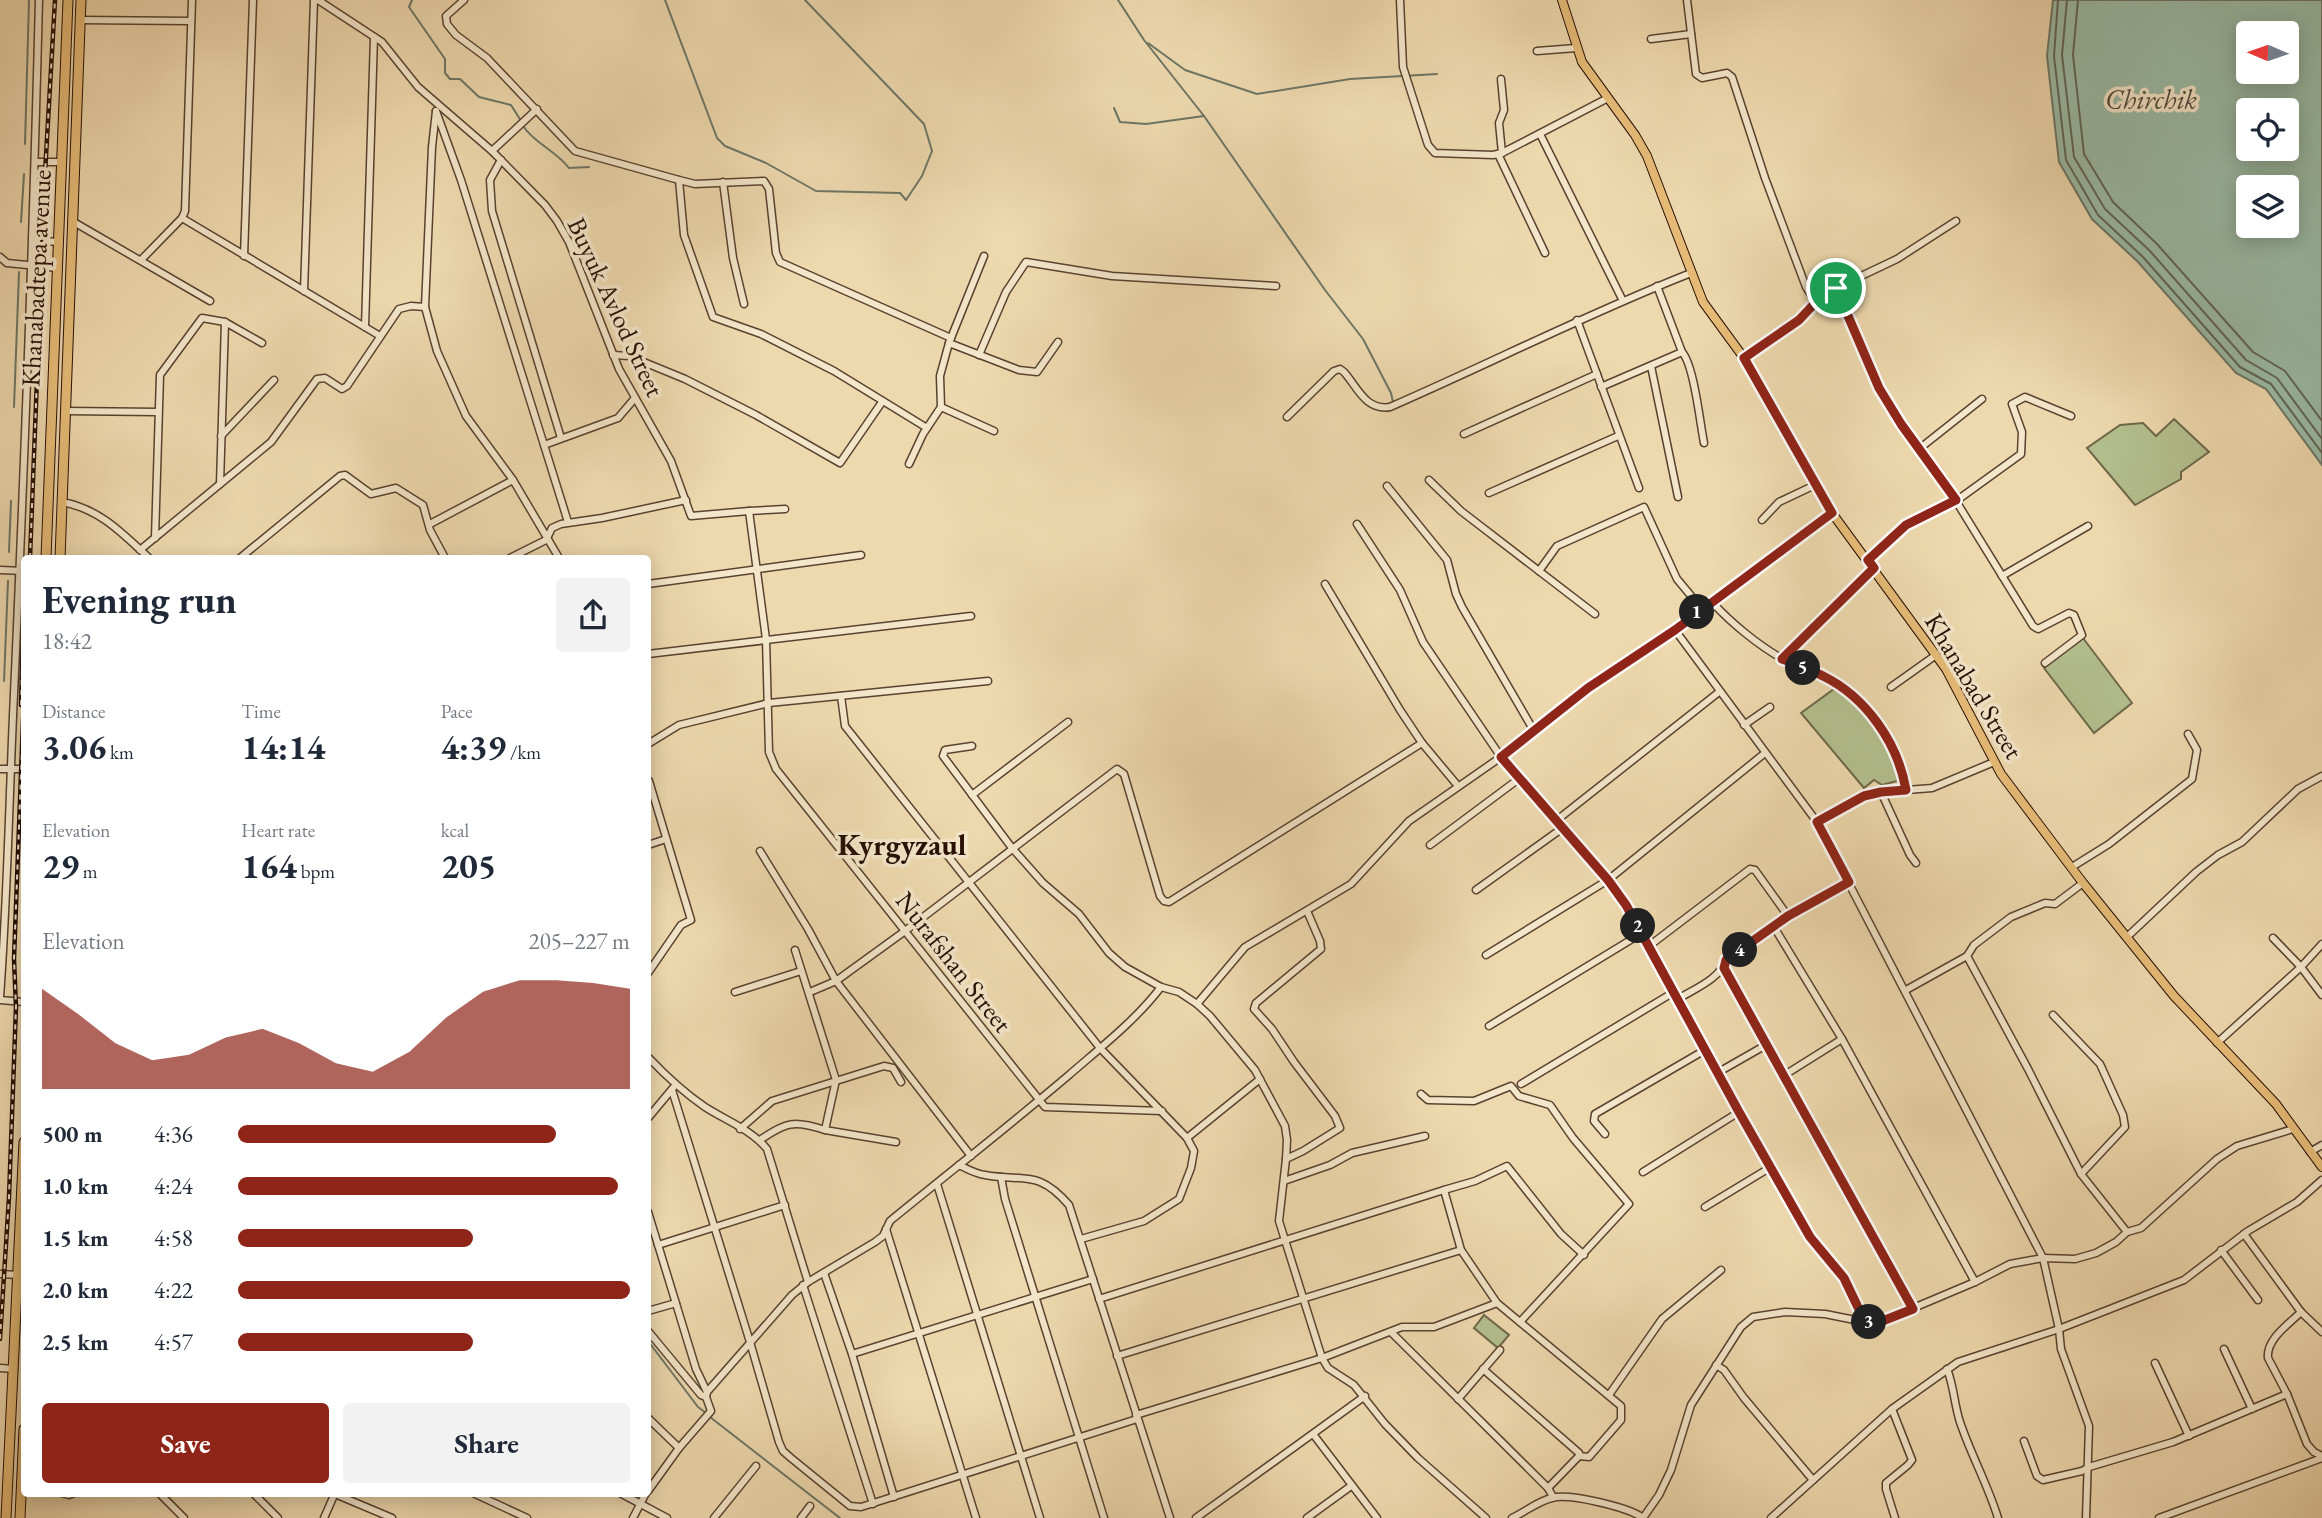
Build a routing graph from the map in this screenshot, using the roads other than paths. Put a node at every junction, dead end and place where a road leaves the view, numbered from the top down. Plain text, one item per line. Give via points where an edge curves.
1 (39, 0) edge
2 (68, 0) edge
3 (81, 0) edge
4 (192, 0) edge
5 (253, 0) edge
6 (316, 0) edge
7 (464, 0) edge
8 (1401, 0) edge
9 (1562, 0) edge
10 (1687, 0) edge
11 (80, 20) junction
12 (190, 21) junction
13 (1691, 34) junction
14 (374, 37) junction
15 (1651, 39) dead end
16 (1576, 48) junction
17 (1537, 51) dead end
18 (1502, 79) dead end
19 (1608, 98) junction
20 (434, 102) junction
21 (64, 104) junction
22 (77, 104) junction
23 (537, 109) junction
24 (436, 111) junction
25 (1540, 134) junction
26 (492, 151) junction
27 (1500, 154) junction
28 (501, 160) junction
29 (35, 162) junction
30 (62, 162) junction
31 (679, 180) junction
32 (723, 183) junction
33 (182, 218) junction
34 (72, 221) junction
35 (1956, 222) dead end
36 (33, 240) junction
37 (58, 242) junction
38 (1545, 253) dead end
39 (244, 256) junction
40 (984, 256) dead end
41 (0, 257) edge
42 (141, 260) junction
43 (32, 267) junction
44 (58, 268) junction
45 (1691, 273) junction
46 (1276, 286) dead end
47 (1657, 286) junction
48 (1836, 288) junction
49 (304, 291) junction
50 (210, 301) dead end
51 (1623, 301) junction
52 (1816, 302) junction
53 (744, 304) dead end
54 (425, 307) junction
55 (1577, 320) junction
56 (225, 322) junction
57 (365, 327) junction
58 (380, 336) junction
59 (950, 340) junction
60 (1058, 342) dead end
61 (262, 343) dead end
62 (1682, 352) junction
63 (612, 355) junction
64 (979, 355) junction
65 (1744, 358) junction
66 (1651, 366) junction
67 (1597, 374) junction
68 (274, 380) dead end
69 (1601, 387) junction
70 (635, 398) junction
71 (1982, 399) dead end
72 (882, 402) junction
73 (941, 407) junction
74 (65, 411) junction
75 (159, 412) junction
76 (2071, 416) dead end
77 (1287, 417) dead end
78 (927, 428) junction
79 (994, 431) dead end
80 (1464, 435) dead end
81 (221, 436) junction
82 (1618, 436) junction
83 (561, 438) junction
84 (1704, 443) dead end
85 (544, 445) junction
86 (1919, 449) junction
87 (909, 464) dead end
88 (513, 480) junction
89 (1429, 480) dead end
90 (219, 484) junction
91 (1815, 485) junction
92 (1387, 486) dead end
93 (1639, 488) dead end
94 (1489, 493) dead end
95 (1678, 497) dead end
96 (686, 500) junction
97 (1956, 500) junction
98 (62, 502) junction
99 (785, 509) dead end
100 (749, 511) junction
101 (1832, 513) junction
102 (1762, 520) dead end
103 (568, 522) junction
104 (430, 524) junction
105 (1357, 524) dead end
106 (2088, 526) dead end
107 (155, 538) junction
108 (546, 540) junction
109 (140, 550) junction
110 (23, 555) edge
111 (46, 555) edge
112 (60, 555) edge
113 (146, 555) edge
114 (243, 555) edge
115 (443, 555) edge
116 (516, 555) edge
117 (557, 555) edge
118 (862, 555) dead end
119 (1868, 560) junction
120 (1874, 568) junction
121 (0, 570) edge
122 (757, 570) junction
123 (21, 571) edge
124 (1539, 571) junction
125 (2002, 576) junction
126 (651, 584) edge
127 (1325, 584) dead end
128 (21, 589) edge
129 (1712, 602) junction
130 (1702, 609) junction
131 (1595, 614) dead end
132 (971, 616) dead end
133 (1675, 630) junction
134 (766, 639) junction
135 (651, 654) edge
136 (1936, 655) junction
137 (1782, 659) junction
138 (2045, 663) dead end
139 (988, 681) dead end
140 (1891, 687) dead end
141 (1719, 692) junction
142 (841, 695) junction
143 (769, 703) junction
144 (1770, 707) dead end
145 (1068, 722) dead end
146 (1744, 725) junction
147 (1534, 731) junction
148 (2188, 734) dead end
149 (651, 742) edge
150 (1422, 743) junction
151 (972, 747) dead end
152 (1765, 753) junction
153 (1501, 757) junction
154 (1994, 762) junction
155 (0, 769) edge
156 (11, 769) junction
157 (21, 769) edge
158 (2322, 776) edge
159 (1520, 778) junction
160 (1458, 786) junction
161 (651, 788) edge
162 (1906, 790) junction
163 (1881, 792) junction
164 (972, 795) junction
165 (1557, 820) junction
166 (1817, 822) junction
167 (1564, 827) junction
168 (666, 839) junction
169 (651, 844) edge
170 (1430, 845) dead end
171 (1012, 848) junction
172 (760, 851) dead end
173 (1916, 863) dead end
174 (2072, 867) junction
175 (1608, 880) junction
176 (969, 882) junction
177 (1849, 882) junction
178 (2083, 883) junction
179 (1476, 890) dead end
180 (1307, 911) junction
181 (1788, 916) junction
182 (1774, 927) junction
183 (905, 931) junction
184 (1642, 933) junction
185 (2127, 937) junction
186 (2273, 938) dead end
187 (2322, 944) edge
188 (1649, 946) junction
189 (795, 950) dead end
190 (1486, 955) dead end
191 (1966, 956) junction
192 (2301, 967) junction
193 (1724, 968) junction
194 (651, 969) edge
195 (801, 971) junction
196 (836, 981) junction
197 (1161, 987) junction
198 (0, 990) edge
199 (1906, 990) junction
200 (735, 992) dead end
201 (810, 992) junction
202 (1676, 995) junction
203 (2322, 995) edge
204 (0, 998) edge
205 (21, 1002) edge
206 (1197, 1004) junction
207 (2053, 1015) dead end
208 (1489, 1026) dead end
209 (1842, 1039) junction
210 (2217, 1043) junction
211 (1766, 1045) junction
212 (1100, 1048) junction
213 (1705, 1050) junction
214 (651, 1061) edge
215 (1717, 1073) junction
216 (1783, 1076) junction
217 (1260, 1079) junction
218 (836, 1080) junction
219 (901, 1082) dead end
220 (1521, 1084) dead end
221 (673, 1087) junction
222 (1422, 1094) dead end
223 (1039, 1101) junction
224 (1162, 1111) junction
225 (1739, 1112) junction
226 (651, 1114) edge
227 (740, 1129) junction
228 (2293, 1129) junction
229 (825, 1130) junction
230 (1605, 1134) dead end
231 (1425, 1136) dead end
232 (1187, 1138) junction
233 (760, 1140) junction
234 (896, 1142) dead end
235 (2322, 1145) edge
236 (2309, 1152) junction
237 (971, 1156) junction
238 (1286, 1158) junction
239 (959, 1165) junction
240 (1771, 1167) junction
241 (2322, 1167) edge
242 (1643, 1172) dead end
243 (2081, 1174) junction
244 (1001, 1177) junction
245 (2322, 1180) edge
246 (1284, 1181) junction
247 (937, 1184) junction
248 (1444, 1190) junction
249 (785, 1205) junction
250 (1705, 1207) dead end
251 (21, 1222) edge
252 (651, 1222) edge
253 (715, 1227) junction
254 (886, 1229) junction
255 (2127, 1232) junction
256 (2244, 1234) junction
257 (1081, 1239) junction
258 (1285, 1240) junction
259 (658, 1245) junction
260 (1461, 1250) junction
261 (2221, 1250) junction
262 (1583, 1254) junction
263 (2043, 1258) junction
264 (1721, 1270) dead end
265 (824, 1273) junction
266 (0, 1274) edge
267 (19, 1275) junction
268 (1093, 1279) junction
269 (1975, 1282) junction
270 (806, 1284) junction
271 (1036, 1297) junction
272 (1303, 1298) junction
273 (1099, 1299) junction
274 (2258, 1300) dead end
275 (676, 1303) junction
276 (1497, 1303) junction
277 (1913, 1309) junction
278 (651, 1310) edge
279 (2301, 1312) junction
280 (977, 1315) junction
281 (1520, 1322) junction
282 (1865, 1322) junction
283 (2059, 1329) junction
284 (2322, 1332) edge
285 (919, 1333) junction
286 (1392, 1333) junction
287 (651, 1335) edge
288 (750, 1342) junction
289 (2224, 1349) dead end
290 (1500, 1350) dead end
291 (852, 1354) junction
292 (1117, 1356) junction
293 (1322, 1357) junction
294 (2155, 1363) dead end
295 (1716, 1365) junction
296 (0, 1368) edge
297 (14, 1369) junction
298 (1947, 1369) junction
299 (1483, 1370) junction
300 (2287, 1394) junction
301 (707, 1395) junction
302 (1609, 1395) junction
303 (1365, 1396) junction
304 (1458, 1399) junction
305 (1892, 1409) junction
306 (2252, 1409) junction
307 (1137, 1417) junction
308 (651, 1421) edge
309 (1313, 1434) junction
310 (2189, 1436) junction
311 (1079, 1438) junction
312 (2025, 1441) dead end
313 (679, 1448) junction
314 (1579, 1456) junction
315 (1021, 1457) junction
316 (2322, 1457) edge
317 (756, 1466) dead end
318 (2089, 1467) junction
319 (963, 1476) junction
320 (1813, 1480) junction
321 (651, 1486) edge
322 (1351, 1486) junction
323 (1548, 1488) junction
324 (22, 1497) edge
325 (163, 1497) edge
326 (257, 1497) edge
327 (333, 1497) edge
328 (344, 1497) edge
329 (482, 1497) edge
330 (629, 1497) edge
331 (644, 1497) edge
332 (894, 1497) junction
333 (1553, 1497) junction
334 (640, 1502) junction
335 (873, 1504) junction
336 (810, 1506) dead end
337 (6, 1518) edge
338 (20, 1518) edge
339 (184, 1518) edge
340 (278, 1518) edge
341 (324, 1518) edge
342 (392, 1518) edge
343 (527, 1518) edge
344 (633, 1518) edge
345 (667, 1518) edge
346 (714, 1518) edge
347 (801, 1518) edge
348 (976, 1518) edge
349 (1040, 1518) edge
350 (1104, 1518) edge
351 (1170, 1518) edge
352 (1196, 1518) edge
353 (1307, 1518) edge
354 (1377, 1518) edge
355 (1486, 1518) edge
356 (1512, 1518) edge
357 (1643, 1518) edge
358 (1772, 1518) edge
359 (1895, 1518) edge
360 (1998, 1518) edge
361 (2086, 1518) edge
362 (2159, 1518) edge

1 - 29 street
2 - 21 highway, Khanabadtepa avenue
3 - 11 highway, Khanabadtepa avenue
4 - 12 street
5 - 39 street
6 - 14 street, Buyuk Avlod Street
6 - 49 street
7 - 23 street via 446,16 447,24
8 - 27 street via 1403,67 1430,149 1438,154
9 - 16 main road, Khanabad Street
10 - 13 street
11 - 12 street
11 - 22 highway, Khanabadtepa avenue
12 - 33 street
13 - 15 street
13 - 52 street via 1697,76 1727,73 1732,77 1765,178
14 - 20 street, Buyuk Avlod Street
14 - 57 street
16 - 17 street
16 - 19 main road, Khanabad Street
18 - 27 street
19 - 25 street
19 - 45 main road, Khanabad Street via 1647,156
20 - 24 street
20 - 26 street, Buyuk Avlod Street
21 - 22 highway
21 - 30 highway, Khanabadtepa avenue
22 - 34 highway, Khanabadtepa avenue
23 - 26 street
23 - 31 street via 575,151
24 - 54 street
24 - 85 street
25 - 27 street
25 - 51 street
26 - 28 street, Buyuk Avlod Street
27 - 38 street
28 - 63 street, Buyuk Avlod Street via 545,205 563,231
28 - 83 street via 490,180 492,211
29 - 30 street
29 - 36 street
30 - 37 highway, Khanabadtepa avenue
31 - 32 street
31 - 72 street via 684,235 713,317 761,334 834,371
32 - 53 street
32 - 59 street via 760,180 767,185 780,262
33 - 39 street
33 - 42 street
34 - 42 street
34 - 74 highway, Khanabadtepa avenue
35 - 48 street via 1897,259
36 - 37 street
36 - 43 street
37 - 44 highway, Khanabadtepa avenue
39 - 49 street
40 - 59 street
41 - 43 street via 7,263
42 - 50 street
43 - 44 street
43 - 110 street
44 - 111 highway, Khanabadtepa avenue
45 - 47 street
45 - 65 main road, Khanabad Street via 1706,307
46 - 64 street via 1112,276 1026,262 1006,292
47 - 51 street
47 - 62 street
48 - 52 street
48 - 86 street via 1879,388
49 - 57 street
51 - 55 street
52 - 65 street via 1799,320
54 - 58 street via 399,309
54 - 88 street via 437,351 466,416
55 - 67 street
55 - 77 street via 1382,409 1366,401 1344,372 1334,371
56 - 61 street
56 - 75 street via 202,318 168,364 160,375
56 - 81 street
57 - 58 street
58 - 90 street via 347,386 342,389 325,378 317,379 271,442
59 - 64 street
59 - 73 street via 940,376
60 - 64 street via 1037,372
62 - 66 street
62 - 84 street
63 - 70 street, Buyuk Avlod Street
63 - 72 street via 629,356 685,379 840,463
65 - 91 main road, Khanabad Street
66 - 69 street
66 - 95 street
67 - 69 street
67 - 80 street
68 - 81 street
69 - 82 street
70 - 83 street via 618,418
70 - 96 street, Buyuk Avlod Street via 671,461
71 - 86 street
72 - 78 street
73 - 78 street
73 - 79 street
74 - 75 street
74 - 98 highway, Khanabadtepa avenue
75 - 107 street
76 - 97 street via 2025,397 2014,401 2022,432 2021,454
78 - 87 street
81 - 90 street
82 - 93 street
82 - 94 street
83 - 85 street
85 - 103 street
86 - 97 street
88 - 104 street
88 - 108 street
89 - 124 street
90 - 107 street
91 - 101 main road, Khanabad Street
91 - 102 street via 1779,502
92 - 147 street via 1447,560 1462,607
96 - 100 street via 691,516
96 - 103 street
97 - 119 street via 1906,525
97 - 125 street
98 - 109 street via 107,519
98 - 112 highway, Khanabadtepa avenue
99 - 100 street
100 - 122 street
101 - 119 main road, Khanabad Street
101 - 129 street
103 - 108 street via 552,528
104 - 114 street via 423,505 396,488 370,494 345,475
104 - 115 street
105 - 153 street via 1400,590 1423,642
106 - 125 street
107 - 109 street
108 - 116 street
108 - 117 street
109 - 113 street
118 - 122 street
119 - 120 main road, Khanabad Street
120 - 136 main road, Khanabad Street
120 - 137 street
121 - 123 street
122 - 126 street
122 - 134 street
124 - 130 street via 1557,546 1644,507 1677,579
124 - 131 street
125 - 138 street via 2035,629 2071,612 2082,630 2082,635
127 - 150 street
128 - 156 street
129 - 130 street
129 - 137 street
130 - 133 street
132 - 134 street
133 - 141 street
133 - 147 street via 1588,688
134 - 135 street
134 - 143 street
136 - 140 street
136 - 154 main road, Khanabad Street
137 - 162 street via 1824,676 1861,702 1898,760
139 - 142 street
141 - 146 street
141 - 165 street
142 - 143 street
142 - 176 street via 845,726
143 - 149 street via 678,725
143 - 183 street, Nurafshan Street via 774,765
144 - 146 street
145 - 164 street
146 - 152 street
147 - 153 street
148 - 174 street via 2197,750 2192,779
150 - 160 street
150 - 171 street via 1169,902 1160,896 1119,769
151 - 164 street via 943,754
152 - 166 street
152 - 175 street
153 - 159 street
153 - 160 street
154 - 162 street via 1932,788
154 - 174 main road, Khanabad Street
155 - 156 street
156 - 157 street
156 - 198 street
158 - 185 street via 2298,789 2250,836 2196,872
159 - 165 street
159 - 170 street
160 - 180 street via 1409,821 1351,884
161 - 168 street
162 - 163 street
163 - 166 street via 1864,796
163 - 173 street
164 - 171 street
165 - 167 street
166 - 177 street
167 - 175 street
167 - 179 street
168 - 169 street
168 - 194 street via 691,920 681,925
171 - 176 street
171 - 197 street via 1079,914 1109,953
172 - 196 street
174 - 178 main road, Khanabad Street
175 - 184 street
175 - 190 street
176 - 183 street
176 - 212 street
177 - 181 street
177 - 199 street
178 - 185 main road, Khanabad Street
178 - 191 street via 2055,904 2045,903 2011,917
180 - 206 street via 1245,947
180 - 238 street via 1321,949 1254,1009 1340,1128
181 - 182 street
181 - 188 street via 1750,869
182 - 193 street via 1726,960
182 - 209 street
183 - 196 street
183 - 223 street, Nurafshan Street
184 - 188 street
184 - 208 street
185 - 210 main road, Khanabad Street
186 - 192 street
187 - 192 street
188 - 202 street
189 - 195 street
191 - 199 street
191 - 243 street
192 - 203 street
192 - 210 street
193 - 202 street
193 - 211 street
195 - 200 street
195 - 201 street
196 - 201 street
196 - 237 street
197 - 206 street
197 - 212 street
198 - 204 street
199 - 263 street
201 - 218 street
202 - 213 street
202 - 220 street
204 - 205 street
206 - 217 street
207 - 243 street via 2100,1064 2123,1115 2125,1127
209 - 216 street
209 - 269 street
210 - 228 main road, Khanabad Street via 2276,1104
211 - 215 street
211 - 216 street
212 - 223 street
212 - 224 street
213 - 215 street
213 - 230 street via 1595,1114 1594,1121
214 - 221 street
215 - 225 street
216 - 277 street
217 - 232 street
217 - 238 street via 1284,1126
218 - 219 street via 884,1066 892,1068
218 - 227 street via 772,1101
218 - 229 street
221 - 226 street
221 - 227 street
221 - 253 street
222 - 262 street via 1426,1100 1474,1101 1510,1086 1519,1096 1550,1105 1629,1203
223 - 224 street via 1051,1108
223 - 237 street
224 - 232 street
225 - 240 street
225 - 242 street
227 - 233 street
228 - 236 main road, Khanabad Street
228 - 255 street via 2237,1146 2141,1228
229 - 233 street via 794,1123 780,1126
229 - 234 street
231 - 246 street via 1352,1153
232 - 257 street via 1194,1151 1179,1199 1144,1221
233 - 249 street via 772,1161
235 - 236 street
236 - 241 main road, Khanabad Street
237 - 239 street
238 - 246 street
239 - 244 street
239 - 247 street
240 - 250 street
240 - 282 street via 1810,1237 1844,1278
243 - 255 street
244 - 257 street via 1033,1179 1062,1197
244 - 271 street
245 - 256 street via 2297,1202
246 - 258 street via 1279,1215
247 - 254 street
247 - 280 street
248 - 258 street
248 - 260 street
248 - 262 street via 1507,1166
249 - 253 street
249 - 270 street
251 - 267 highway
252 - 259 street
253 - 259 street
253 - 288 street
254 - 265 street via 875,1242
254 - 285 street
255 - 263 street via 2116,1242 2076,1259
256 - 261 street
256 - 279 street
257 - 268 street
258 - 272 street
258 - 273 street
259 - 275 street
260 - 272 street
260 - 276 street
261 - 274 street
261 - 283 street via 2184,1280
262 - 281 street
263 - 269 street via 2010,1264
263 - 283 street
264 - 302 street via 1662,1319
265 - 270 street
265 - 291 street
266 - 267 street
267 - 297 highway
268 - 271 street
268 - 273 street
269 - 277 street
270 - 288 street
270 - 335 street
271 - 280 street
271 - 311 street
272 - 292 street
272 - 293 street
273 - 292 street
275 - 278 street
275 - 301 street
276 - 281 street
276 - 286 street via 1434,1327 1409,1326
277 - 282 street
279 - 284 street
279 - 300 street via 2267,1352
280 - 285 street
280 - 315 street
281 - 302 street
282 - 295 street via 1820,1313 1756,1316 1745,1322
283 - 298 street
283 - 318 street via 2068,1372 2089,1426
285 - 291 street
285 - 319 street
286 - 293 street
286 - 304 street
287 - 301 street via 701,1395
288 - 301 street
288 - 335 street via 783,1451 850,1506
289 - 306 street
290 - 299 street
291 - 332 street
292 - 307 street
293 - 303 street via 1328,1368
293 - 307 street
294 - 310 street
295 - 320 street
295 - 357 street via 1691,1405 1666,1483
296 - 297 street
297 - 337 highway
298 - 305 street
298 - 360 street via 1961,1424
299 - 304 street
299 - 314 street
300 - 306 street
300 - 316 street via 2307,1444
301 - 313 street via 708,1414
302 - 314 street via 1621,1406 1621,1420 1589,1457
303 - 309 street
303 - 355 street via 1418,1458
304 - 323 street
305 - 320 street
305 - 359 street via 1912,1460 1885,1486
306 - 310 street
307 - 311 street
307 - 351 street
308 - 313 street
309 - 322 street
309 - 352 street
310 - 318 street
311 - 315 street
311 - 350 street
312 - 318 street via 2040,1480
313 - 321 street
314 - 323 street
315 - 319 street
315 - 349 street
316 - 362 street
317 - 346 street
318 - 361 street
319 - 332 street
319 - 348 street
320 - 358 street
322 - 353 street
322 - 354 street
323 - 333 street
324 - 338 highway
325 - 339 street
326 - 340 street
327 - 341 street
328 - 342 street
329 - 343 street
330 - 334 street
331 - 334 street
332 - 335 street
333 - 356 street
333 - 357 street via 1593,1501
334 - 344 street
334 - 345 street
336 - 347 street

